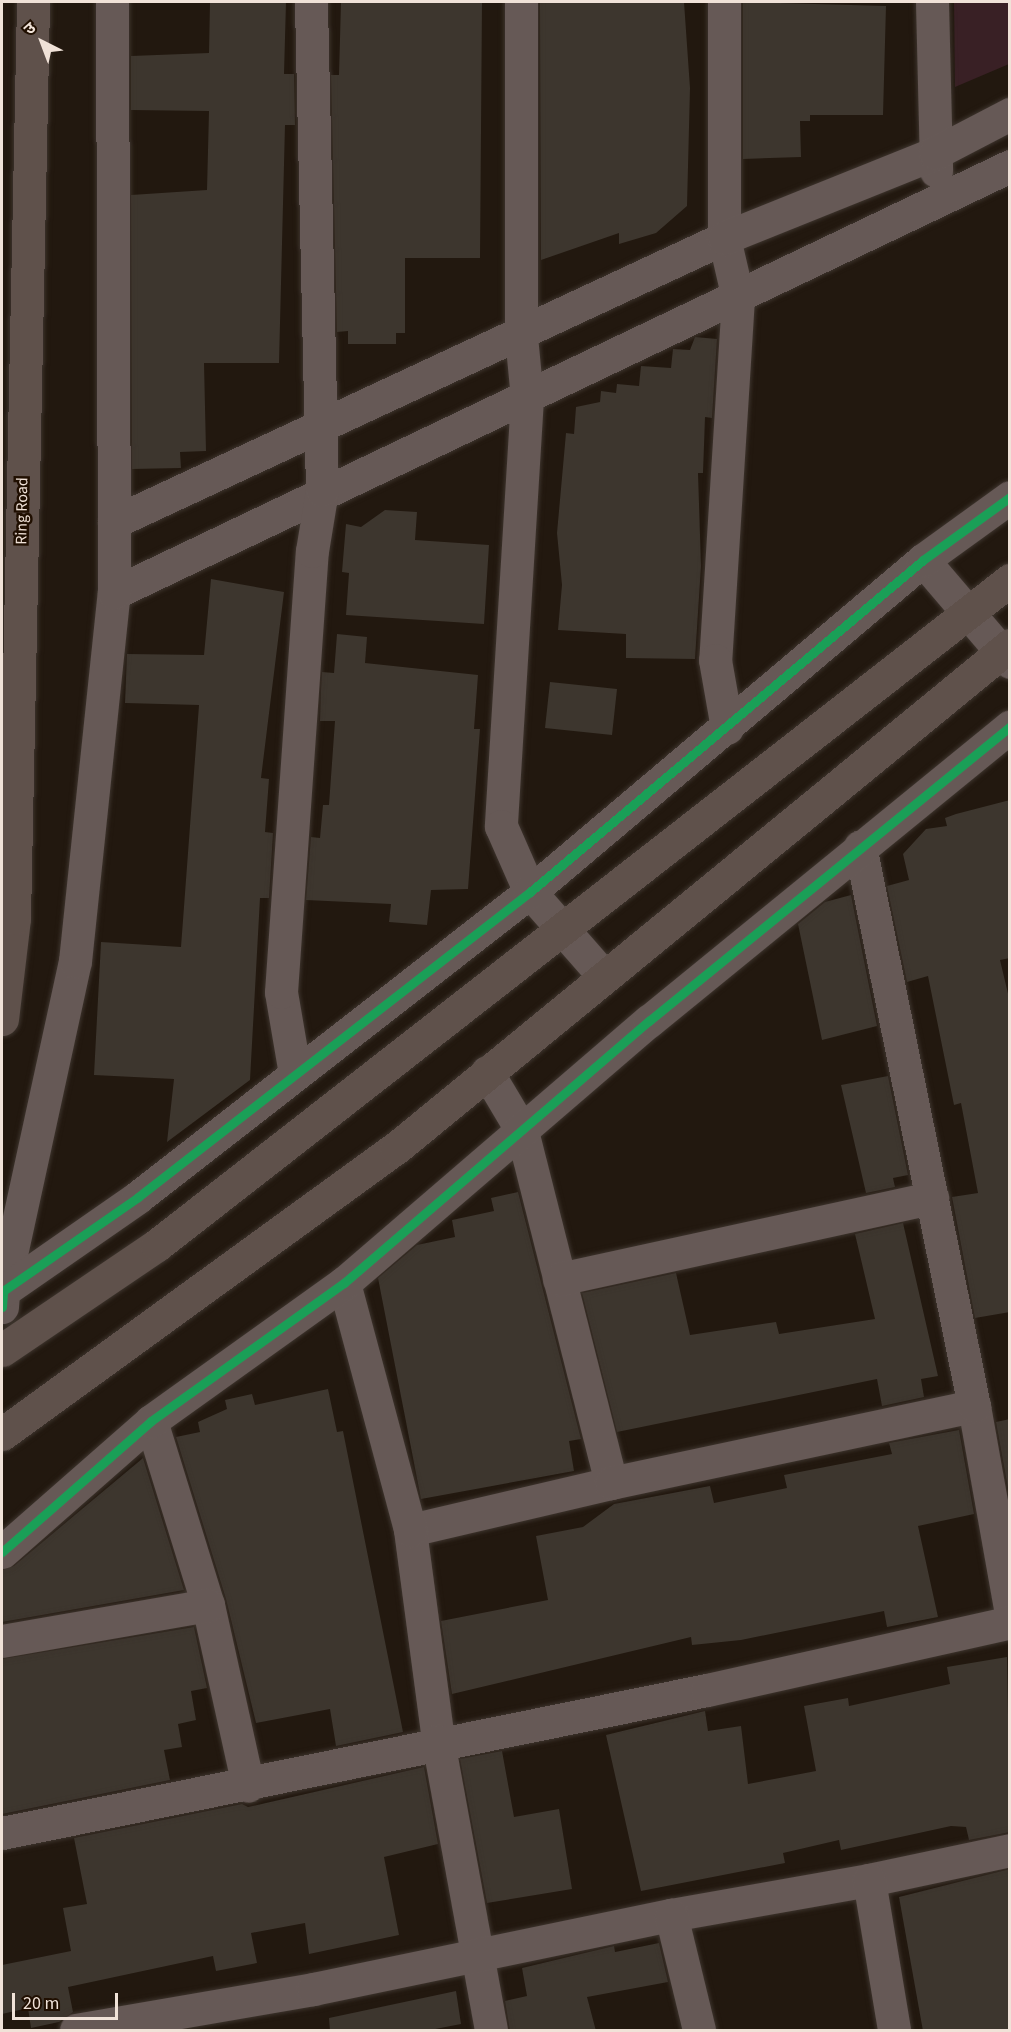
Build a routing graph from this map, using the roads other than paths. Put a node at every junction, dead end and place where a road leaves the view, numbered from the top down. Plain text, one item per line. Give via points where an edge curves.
1 (33, 2) edge
2 (112, 2) edge
3 (311, 2) edge
4 (521, 2) edge
5 (724, 2) edge
6 (932, 2) edge
7 (1010, 114) edge
8 (935, 153) junction
9 (1010, 166) edge
10 (938, 200) junction
11 (724, 237) junction
12 (738, 298) junction
13 (521, 336) junction
14 (527, 398) junction
15 (320, 426) junction
16 (322, 490) junction
17 (1010, 497) edge
18 (114, 522) junction
19 (923, 560) junction
20 (1010, 580) edge
21 (114, 593) junction
22 (969, 614) junction
23 (1007, 653) edge
24 (1010, 727) edge
25 (727, 728) junction
26 (860, 846) junction
27 (531, 892) junction
28 (560, 930) junction
29 (602, 974) junction
30 (2, 1019) edge
31 (487, 1072) junction
32 (295, 1074) junction
33 (522, 1131) junction
34 (932, 1198) junction
35 (559, 1279) junction
36 (344, 1283) junction
37 (2, 1299) edge
38 (2, 1350) edge
39 (974, 1406) junction
40 (151, 1421) junction
41 (2, 1434) edge
42 (611, 1483) junction
43 (410, 1530) junction
44 (2, 1552) edge
45 (208, 1605) junction
46 (1010, 1609) edge
47 (1010, 1622) edge
48 (2, 1641) edge
49 (438, 1741) junction
50 (248, 1786) junction
51 (2, 1833) edge
52 (1010, 1850) edge
53 (869, 1880) junction
54 (670, 1915) junction
55 (475, 1956) junction
56 (76, 2031) edge
57 (491, 2031) edge
58 (699, 2031) edge
59 (894, 2031) edge

1 - 30 main road, Ring Road via 14,918
2 - 18 street
3 - 15 street
4 - 13 street
5 - 11 street
6 - 8 street
7 - 8 street
8 - 10 street
8 - 11 street
9 - 10 street
10 - 12 street
11 - 12 street
11 - 13 street
12 - 14 street
12 - 25 street via 715,660
13 - 14 street
13 - 15 street
14 - 16 street
14 - 27 street via 499,792 501,826
15 - 16 street
15 - 18 street
16 - 21 street
16 - 32 street via 312,551 281,992
17 - 19 street
18 - 21 street
19 - 22 street
19 - 25 street
20 - 22 main road
21 - 37 street via 75,961
22 - 23 street
22 - 28 main road
23 - 29 main road
24 - 26 street
25 - 27 street
26 - 33 street
26 - 34 street
27 - 28 street
27 - 32 street
28 - 29 street
28 - 38 main road via 157,1245
29 - 31 main road
31 - 33 street
31 - 41 main road via 396,1148
32 - 37 street
33 - 35 street
33 - 36 street
34 - 35 street
34 - 39 street
35 - 42 street
36 - 40 street
36 - 43 street
39 - 42 street
39 - 46 street
40 - 44 street
40 - 45 street
42 - 43 street
43 - 49 street
45 - 48 street
45 - 50 street
47 - 49 street via 707,1690
49 - 50 street
49 - 55 street
50 - 51 street
52 - 53 street
53 - 54 street
53 - 59 street
54 - 55 street
54 - 58 street
55 - 56 street
55 - 57 street

